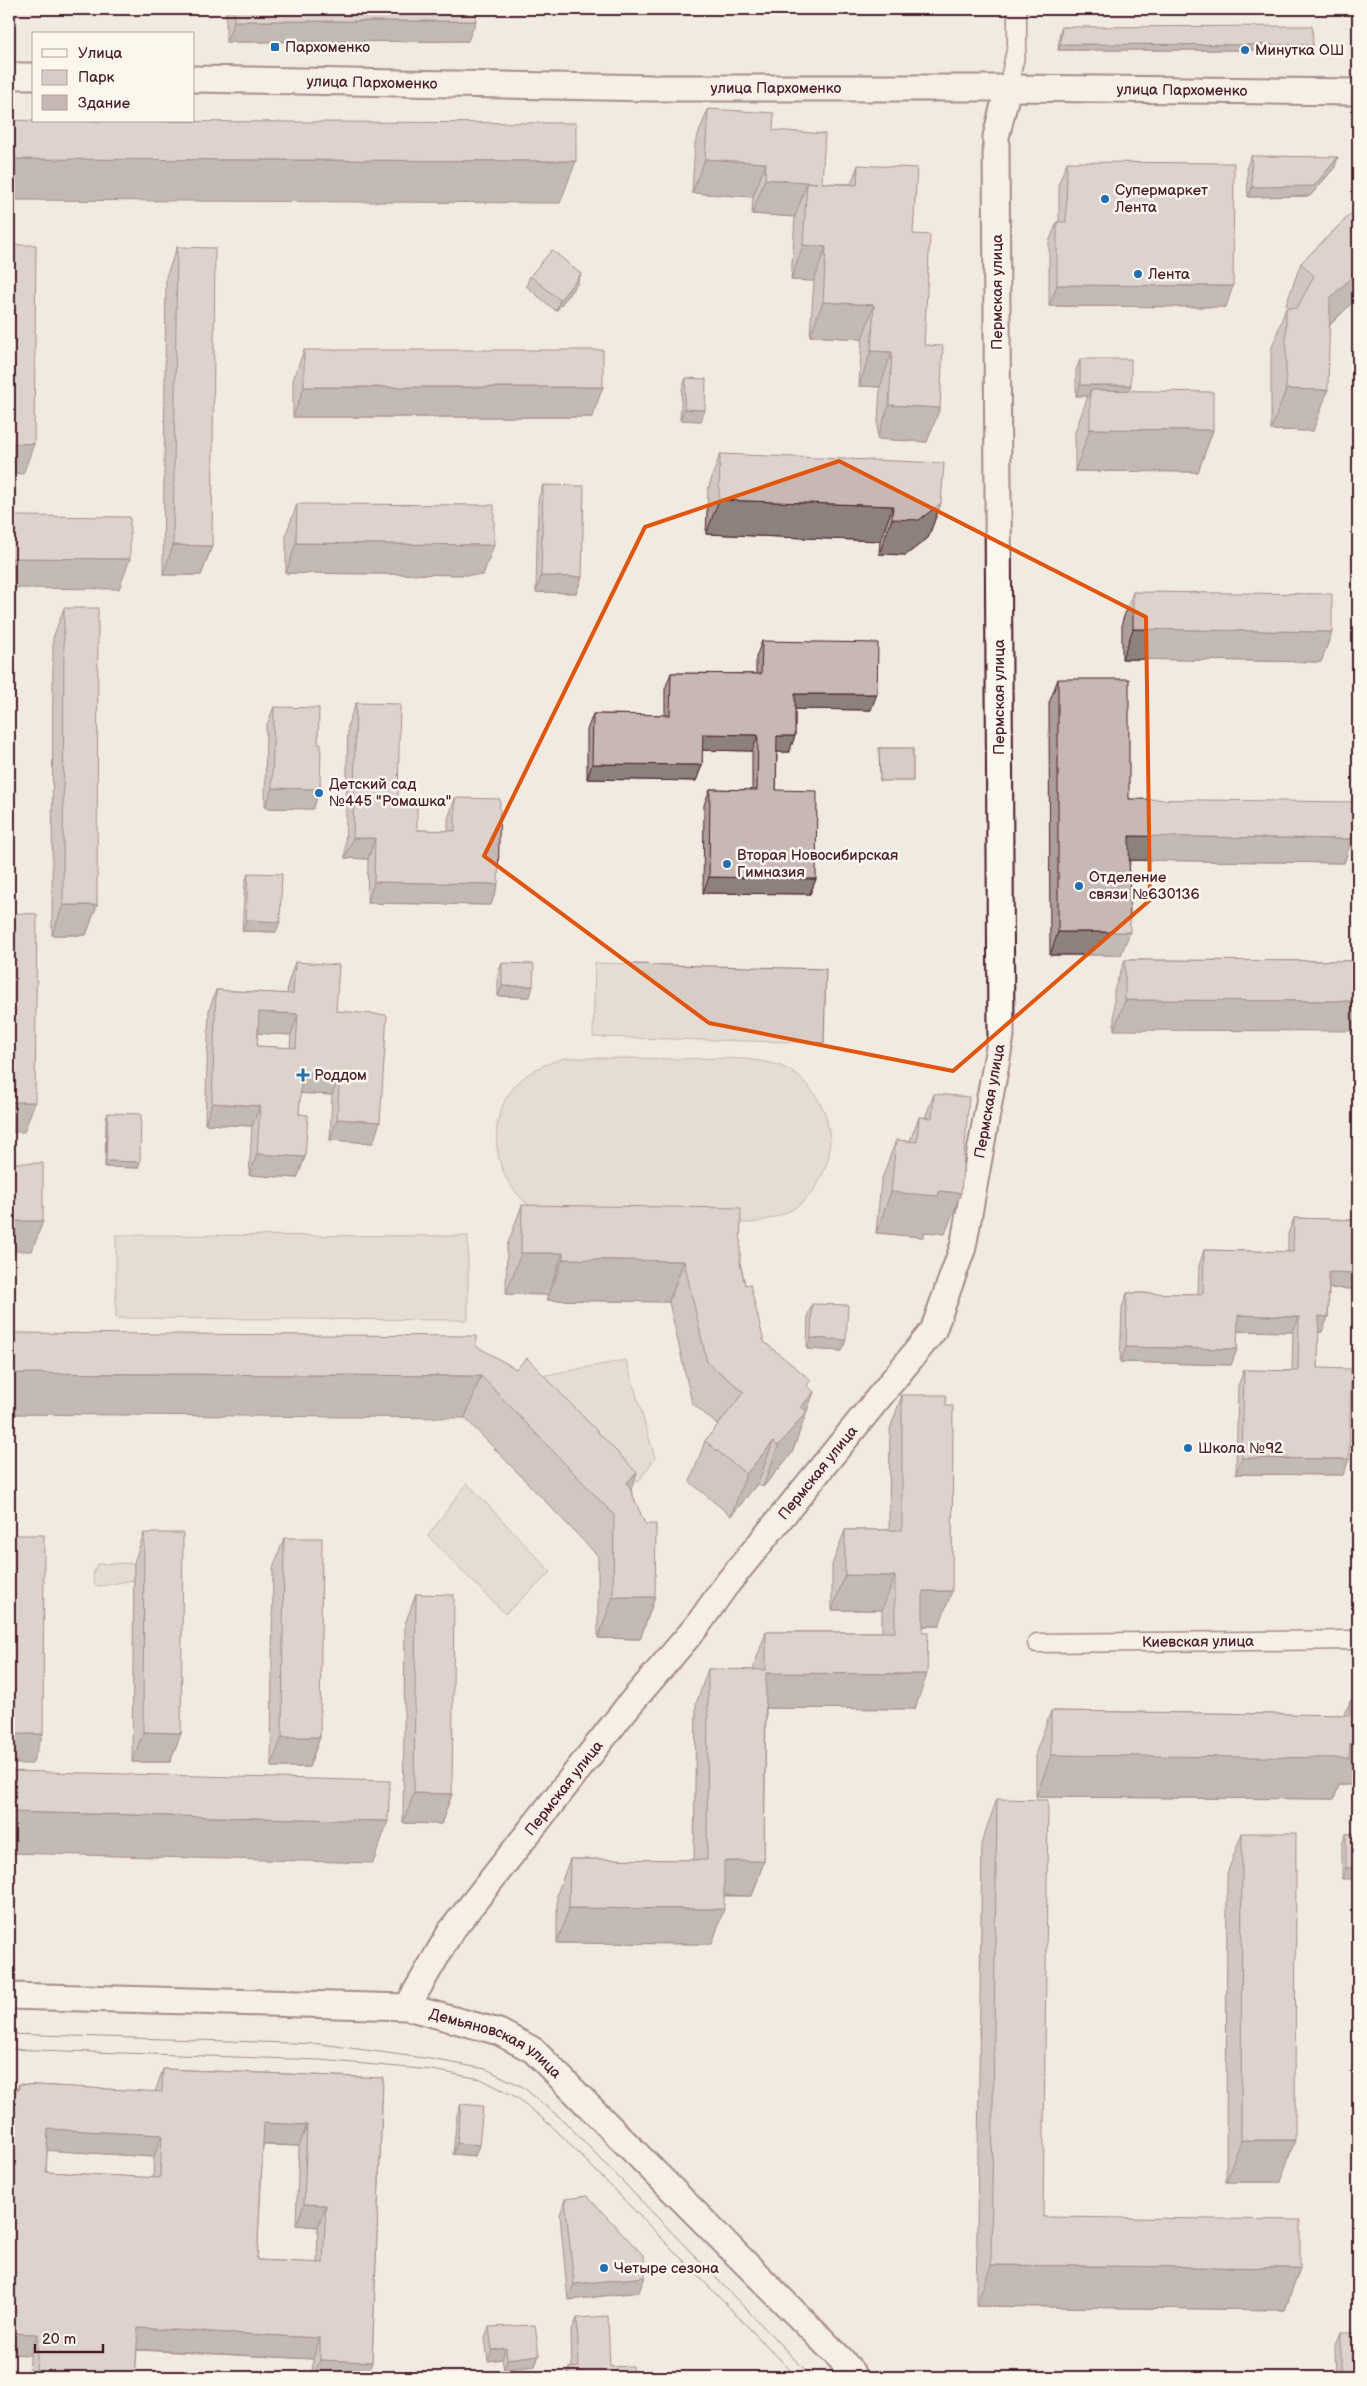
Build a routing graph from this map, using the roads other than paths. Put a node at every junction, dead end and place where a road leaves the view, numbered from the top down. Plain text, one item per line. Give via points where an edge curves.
1 (1016, 9) edge
2 (9, 76) edge
3 (32, 76) edge
4 (195, 79) edge
5 (1008, 88) junction
6 (1358, 92) edge
7 (1358, 1640) edge
8 (1037, 1643) dead end
9 (9, 1996) edge
10 (406, 2007) junction
11 (855, 2377) edge

1 - 5 street, Пермская улица via 1017,46
2 - 3 street
4 - 5 street, улица Пархоменко via 651,88
5 - 6 street, улица Пархоменко
5 - 10 street, Пермская улица via 996,137 1001,1036 962,1247 934,1331 726,1585 697,1626 629,1705 451,1931
7 - 8 street, Киевская улица
9 - 10 street, Демьяновская улица
10 - 11 street, Демьяновская улица via 499,2032 533,2050 841,2359

